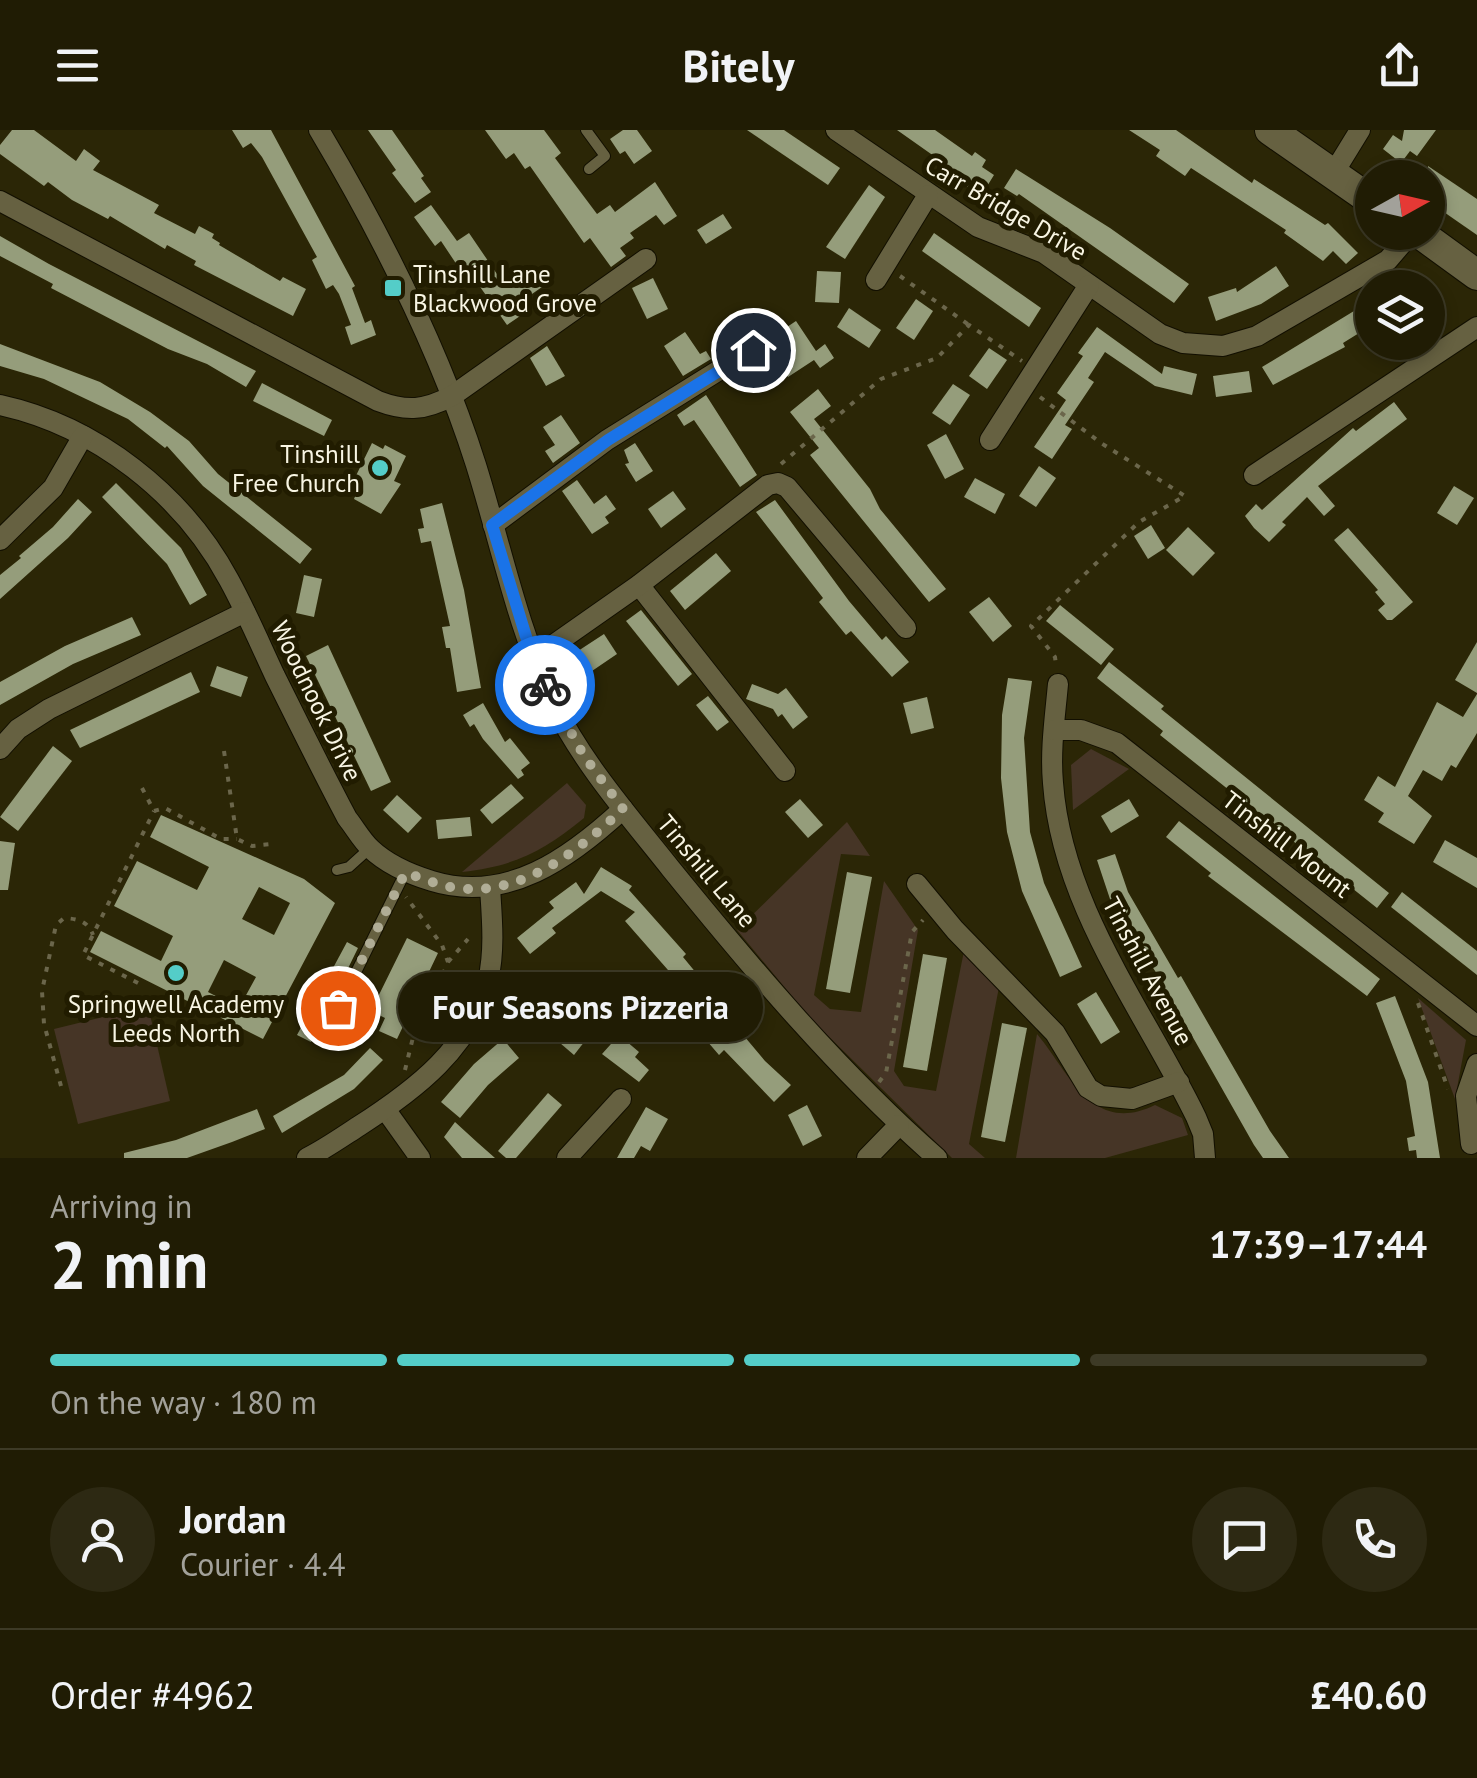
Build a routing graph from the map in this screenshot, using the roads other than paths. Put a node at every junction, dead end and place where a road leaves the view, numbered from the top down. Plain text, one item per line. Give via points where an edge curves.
1 (320, 130) edge
2 (586, 130) edge
3 (836, 130) edge
4 (1270, 130) edge
5 (1360, 130) edge
6 (589, 169) dead end
7 (1333, 174) junction
8 (1355, 189) edge
9 (928, 195) junction
10 (0, 201) edge
11 (1398, 250) edge
12 (1441, 250) edge
13 (646, 259) dead end
14 (880, 272) road end
15 (1477, 275) edge
16 (1089, 286) junction
17 (1477, 327) edge
18 (753, 350) dead end
19 (452, 396) junction
20 (0, 405) edge
21 (83, 436) junction
22 (990, 440) dead end
23 (1254, 475) dead end
24 (492, 525) junction
25 (0, 540) edge
26 (640, 585) junction
27 (245, 612) junction
28 (906, 628) dead end
29 (531, 653) junction
30 (1058, 684) road end
31 (1054, 730) junction
32 (0, 748) edge
33 (785, 771) dead end
34 (623, 809) junction
35 (370, 848) junction
36 (337, 870) dead end
37 (402, 878) junction
38 (916, 884) dead end
39 (490, 888) junction
40 (1477, 1026) edge
41 (324, 1039) dead end
42 (1477, 1064) edge
43 (1179, 1082) junction
44 (621, 1099) dead end
45 (385, 1109) junction
46 (899, 1125) junction
47 (1471, 1144) dead end
48 (306, 1158) edge
49 (420, 1158) edge
50 (568, 1158) edge
51 (867, 1158) edge
52 (938, 1158) edge
53 (1204, 1158) edge

1 - 19 street, Tinshill Lane
2 - 6 lane via 604,156
3 - 9 street, Carr Bridge Drive
4 - 7 street
5 - 7 street
7 - 8 street
9 - 14 street
9 - 16 street, Carr Bridge Drive via 989,232 1044,252
10 - 19 street via 378,401 410,410
11 - 16 street, Carr Bridge Drive via 1257,336 1223,346 1183,344 1160,334
12 - 15 street
13 - 19 street
16 - 22 street
17 - 23 street
18 - 24 street via 608,440
19 - 24 street, Tinshill Lane
20 - 21 street, Woodnook Drive
21 - 25 street via 53,488
21 - 27 street, Woodnook Drive via 144,477 194,528
24 - 29 street, Tinshill Lane
26 - 28 street via 778,483
26 - 29 street via 552,646
26 - 33 street
27 - 32 street via 49,708
27 - 35 street, Woodnook Drive via 340,804
29 - 34 street, Tinshill Lane via 584,756
30 - 31 street, Tinshill Avenue
31 - 40 street, Tinshill Mount via 1081,730 1117,743
31 - 43 street, Tinshill Avenue via 1056,808 1076,886
34 - 39 street, Woodnook Drive via 588,842 539,873
34 - 46 street, Tinshill Lane via 790,1009
35 - 36 lane via 350,868
35 - 37 street, Woodnook Drive
37 - 39 street, Woodnook Drive
37 - 41 lane
38 - 43 street via 1056,1034 1088,1088 1132,1099
39 - 45 street via 488,981 464,1035 426,1078
42 - 47 street via 1466,1103
43 - 53 street, Tinshill Avenue via 1203,1134
44 - 50 street
45 - 48 street
45 - 49 street
46 - 51 street
46 - 52 street, Tinshill Lane

